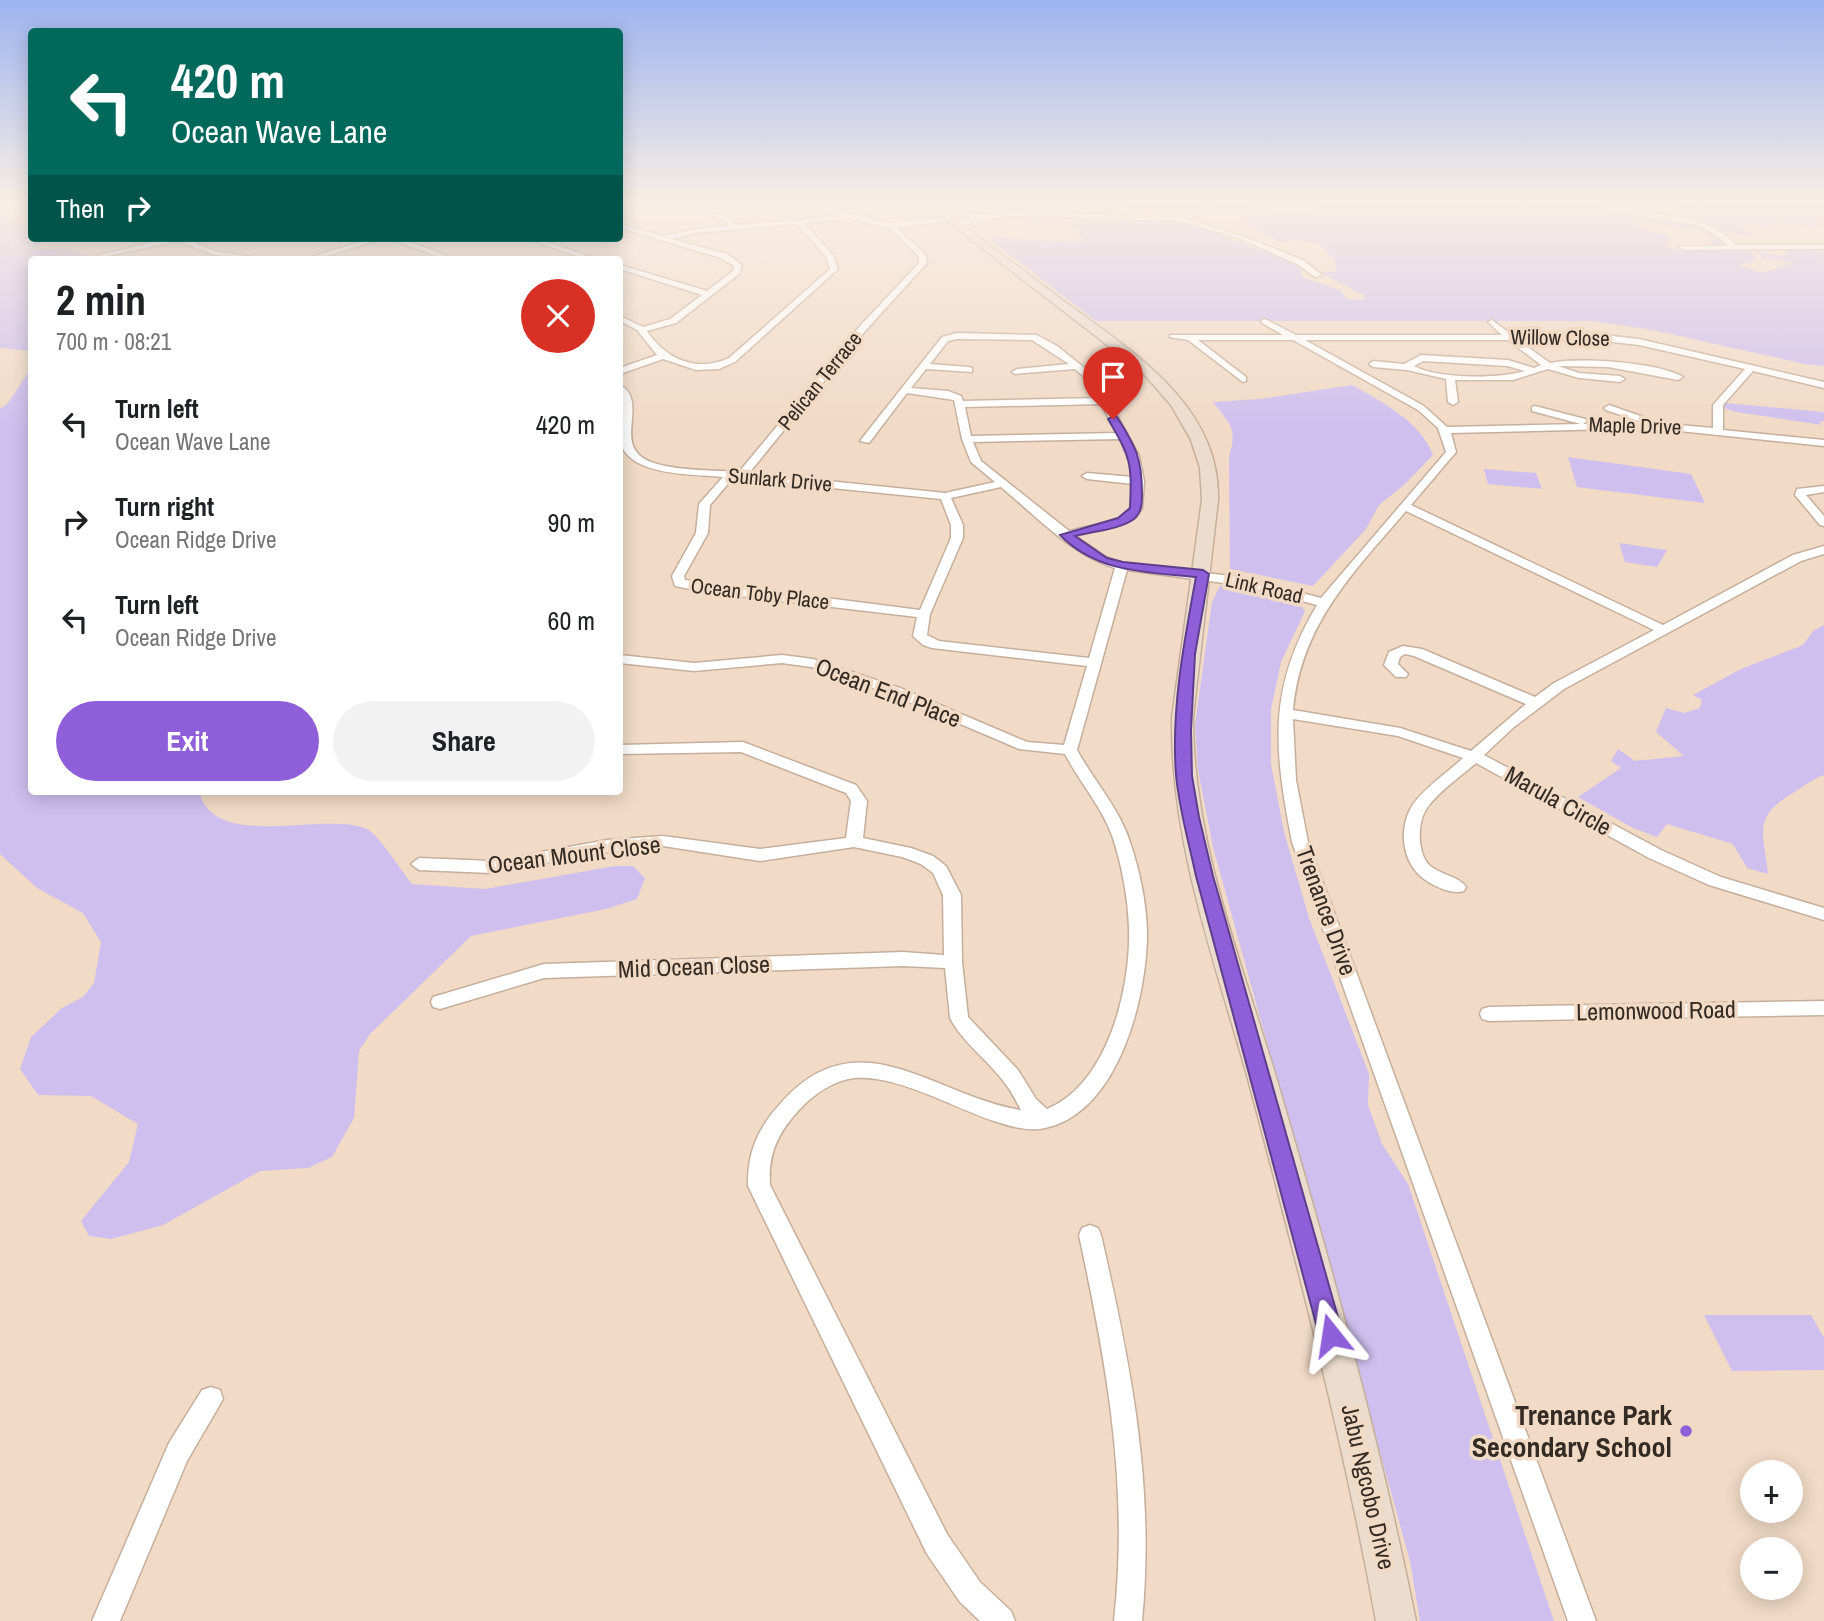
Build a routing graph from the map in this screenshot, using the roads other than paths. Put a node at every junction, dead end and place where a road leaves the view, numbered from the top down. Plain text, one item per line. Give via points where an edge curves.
1 (658, 279) edge
2 (728, 279) edge
3 (823, 279) edge
4 (909, 279) edge
5 (1028, 279) edge
6 (708, 294) junction
7 (623, 320) edge
8 (1265, 321) dead end
9 (1492, 322) dead end
10 (642, 330) junction
11 (1508, 336) junction
12 (1173, 337) dead end
13 (1292, 337) junction
14 (1191, 338) junction
15 (663, 356) junction
16 (1373, 364) dead end
17 (1546, 365) junction
18 (922, 366) junction
19 (1078, 366) junction
20 (1408, 367) junction
21 (1751, 368) junction
22 (623, 370) edge
23 (969, 370) dead end
24 (1535, 370) junction
25 (1017, 372) dead end
26 (1450, 376) junction
27 (1678, 377) dead end
28 (1243, 379) dead end
29 (1620, 379) dead end
30 (1824, 385) edge
31 (903, 390) junction
32 (623, 394) edge
33 (1104, 401) junction
34 (1452, 402) dead end
35 (960, 404) junction
36 (1609, 408) dead end
37 (1535, 409) dead end
38 (1587, 425) junction
39 (1651, 425) junction
40 (623, 429) edge
41 (1446, 430) junction
42 (1718, 430) junction
43 (623, 436) edge
44 (1123, 436) junction
45 (967, 439) junction
46 (865, 441) dead end
47 (1824, 443) edge
48 (736, 475) junction
49 (1087, 476) dead end
50 (1139, 481) junction
51 (1002, 484) junction
52 (1824, 489) edge
53 (945, 496) junction
54 (1405, 506) junction
55 (1824, 523) edge
56 (1066, 535) junction
57 (1824, 550) edge
58 (1122, 566) junction
59 (1203, 574) junction
60 (1324, 603) junction
61 (924, 614) junction
62 (1664, 630) junction
63 (623, 659) edge
64 (1094, 663) junction
65 (1401, 674) dead end
66 (1534, 702) junction
67 (1284, 713) junction
68 (623, 750) edge
69 (1070, 750) junction
70 (1475, 757) junction
71 (854, 842) junction
72 (419, 864) dead end
73 (1458, 887) dead end
74 (1824, 914) edge
75 (953, 962) junction
76 (440, 1002) dead end
77 (1824, 1008) edge
78 (1489, 1014) dead end
79 (1044, 1120) junction
80 (1090, 1235) dead end
81 (211, 1399) dead end
82 (106, 1621) edge
83 (1001, 1621) edge
84 (1128, 1621) edge
85 (1396, 1621) edge
86 (1582, 1621) edge

1 - 6 street
2 - 6 street
3 - 15 street via 729,362 696,367
4 - 48 street, Pelican Terrace
5 - 59 main road, Jabu Ngcobo Drive via 1130,355 1187,416 1209,470 1211,497
6 - 10 street via 669,323
7 - 10 street
8 - 13 street
9 - 11 street
10 - 15 street
11 - 13 street, Willow Close
11 - 17 street
11 - 21 street, Willow Close via 1626,340
12 - 14 street, Willow Close
13 - 14 street, Willow Close
13 - 41 street via 1421,408
14 - 28 street
15 - 22 street
16 - 20 street
17 - 24 street
17 - 27 street via 1621,365
17 - 29 street via 1577,377
18 - 19 street via 950,337 1015,335 1042,340
18 - 23 street
18 - 31 street
19 - 25 street
19 - 33 street via 1092,378
20 - 24 street via 1421,358 1508,363
20 - 26 street
21 - 30 street, Willow Close
21 - 42 street via 1718,405
24 - 26 street via 1500,378
26 - 34 street
31 - 35 street via 948,394
31 - 46 street
32 - 40 street, Sunlark Drive via 628,404
33 - 35 street
33 - 44 street
35 - 45 street, Link Road
36 - 39 street
37 - 38 street via 1576,417
38 - 39 street, Maple Drive
38 - 41 street, Maple Drive
39 - 42 street, Maple Drive
41 - 54 street, Trenance Drive via 1451,452
42 - 47 street, Maple Drive
43 - 48 street, Sunlark Drive via 629,451 645,463
44 - 45 street
44 - 50 street via 1134,456
45 - 51 street, Link Road via 976,462
48 - 53 street, Sunlark Drive
48 - 61 street, Ocean Toby Place via 705,504 702,533 678,576 679,583
49 - 50 street
50 - 56 street via 1136,508 1128,518
51 - 53 street, Sunlark Drive
51 - 56 street, Link Road
52 - 55 street via 1806,489 1800,495
53 - 61 street via 957,525 957,538
54 - 60 street, Trenance Drive
54 - 62 street
56 - 58 street, Link Road via 1094,556
57 - 62 street via 1797,558
58 - 59 street, Link Road
58 - 64 street
59 - 60 street, Link Road
59 - 85 main road, Jabu Ngcobo Drive via 1188,654 1183,730 1191,817 1352,1409
60 - 67 street, Trenance Drive via 1297,656
61 - 64 street via 919,632 928,642
62 - 66 street
63 - 69 street, Ocean End Place via 694,667 782,659 813,663 895,691 1024,746
64 - 69 street
65 - 66 street via 1391,665 1394,656 1403,650 1417,652
66 - 70 street
67 - 70 street, Marula Circle via 1400,732
67 - 86 street, Trenance Drive via 1285,757 1300,842
68 - 71 street via 743,747 829,779 851,789 859,801
69 - 79 street via 1121,840 1138,929 1135,974 1121,1032 1096,1080 1080,1099
70 - 73 street via 1419,807 1411,833 1414,856 1426,873
70 - 74 street, Marula Circle via 1655,854 1715,881
71 - 72 street, Ocean Mount Close via 760,855 646,841 491,867
71 - 75 street, Ocean Mount Close via 905,852 940,870 952,895
75 - 76 street, Mid Ocean Close via 903,959 544,971
75 - 79 street, Ocean Mount Close via 959,1018
77 - 78 street, Lemonwood Road
79 - 83 street via 984,1110 882,1072 846,1070 797,1098 766,1137 757,1168 759,1186 937,1544 970,1592
80 - 84 street via 1116,1368 1132,1497 1133,1586
81 - 82 street via 178,1452

